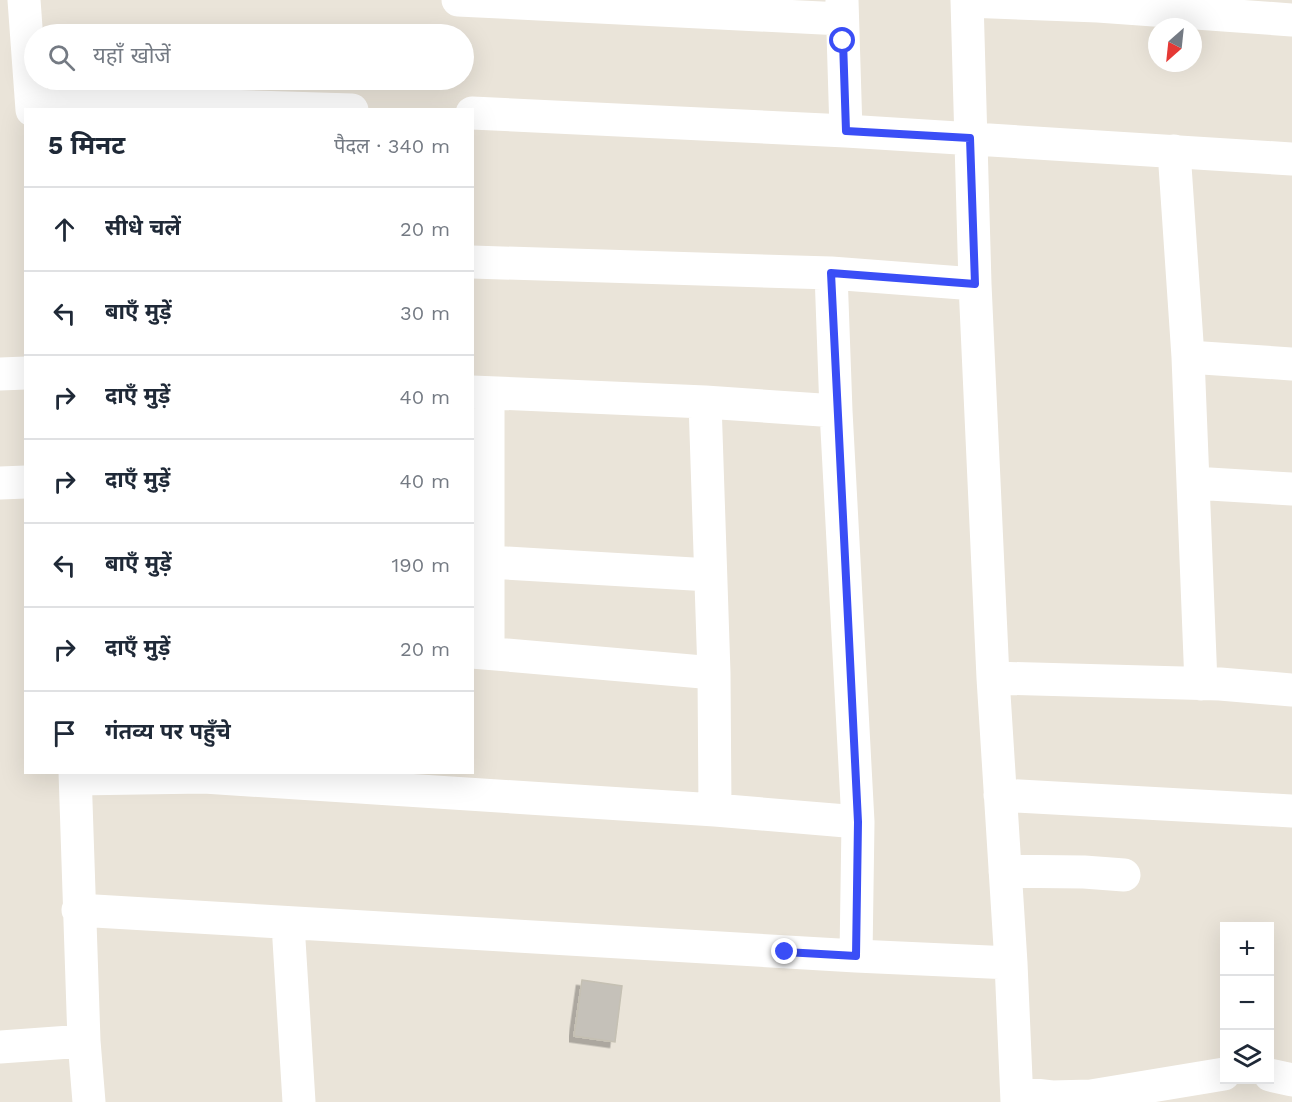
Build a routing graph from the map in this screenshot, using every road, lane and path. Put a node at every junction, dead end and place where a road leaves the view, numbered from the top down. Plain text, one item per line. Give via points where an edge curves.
1 (24, 0) edge
2 (458, 0) edge
3 (967, 1) edge
4 (1098, 3) edge
5 (1214, 7) edge
6 (842, 9) edge
7 (1292, 20) edge
8 (26, 24) edge
9 (31, 90) edge
10 (32, 107) edge
11 (192, 107) edge
12 (245, 108) edge
13 (474, 113) edge
14 (846, 131) junction
15 (970, 138) junction
16 (1174, 151) junction
17 (1292, 159) edge
18 (474, 262) edge
19 (831, 273) junction
20 (975, 284) junction
21 (1188, 357) junction
22 (1292, 364) edge
23 (24, 373) edge
24 (0, 374) edge
25 (480, 393) edge
26 (705, 402) junction
27 (836, 411) junction
28 (24, 482) edge
29 (0, 483) edge
30 (1193, 483) junction
31 (1292, 489) edge
32 (489, 562) junction
33 (710, 575) junction
34 (480, 653) edge
35 (714, 673) junction
36 (993, 678) junction
37 (1201, 684) junction
38 (1292, 690) edge
39 (204, 775) edge
40 (75, 776) edge
41 (1000, 795) junction
42 (715, 810) junction
43 (1292, 811) edge
44 (858, 822) junction
45 (1005, 871) junction
46 (1124, 874) dead end
47 (78, 910) junction
48 (288, 924) junction
49 (856, 956) junction
50 (1011, 963) junction
51 (84, 1041) junction
52 (0, 1047) edge
53 (1220, 1075) edge
54 (1274, 1076) edge
55 (1292, 1080) edge
56 (1017, 1097) edge
57 (89, 1102) edge
58 (299, 1102) edge

1 - 8 street
2 - 6 street
3 - 4 street
3 - 15 street
4 - 5 street
5 - 7 street
6 - 14 street
9 - 10 street
10 - 11 street
11 - 12 street
13 - 14 street
14 - 15 street
15 - 16 street
15 - 20 street
16 - 17 street
16 - 21 street
18 - 19 street
19 - 20 street
19 - 27 street
20 - 36 street
21 - 22 street
21 - 30 street
23 - 24 street
25 - 26 street
25 - 32 street
26 - 27 street
26 - 33 street
27 - 44 street
28 - 29 street
30 - 31 street
30 - 37 street
32 - 33 street
32 - 34 street
33 - 35 street
34 - 35 street
35 - 42 street
36 - 37 street
36 - 41 street
37 - 38 street
39 - 40 street
39 - 42 street
40 - 47 street
41 - 43 street
41 - 45 street
42 - 44 street
44 - 49 street
45 - 46 street
45 - 50 street
47 - 48 street
47 - 51 street
48 - 49 street
48 - 58 street
49 - 50 street
50 - 56 street
51 - 52 street
51 - 57 street
53 - 56 street via 1091,1096
54 - 55 street

